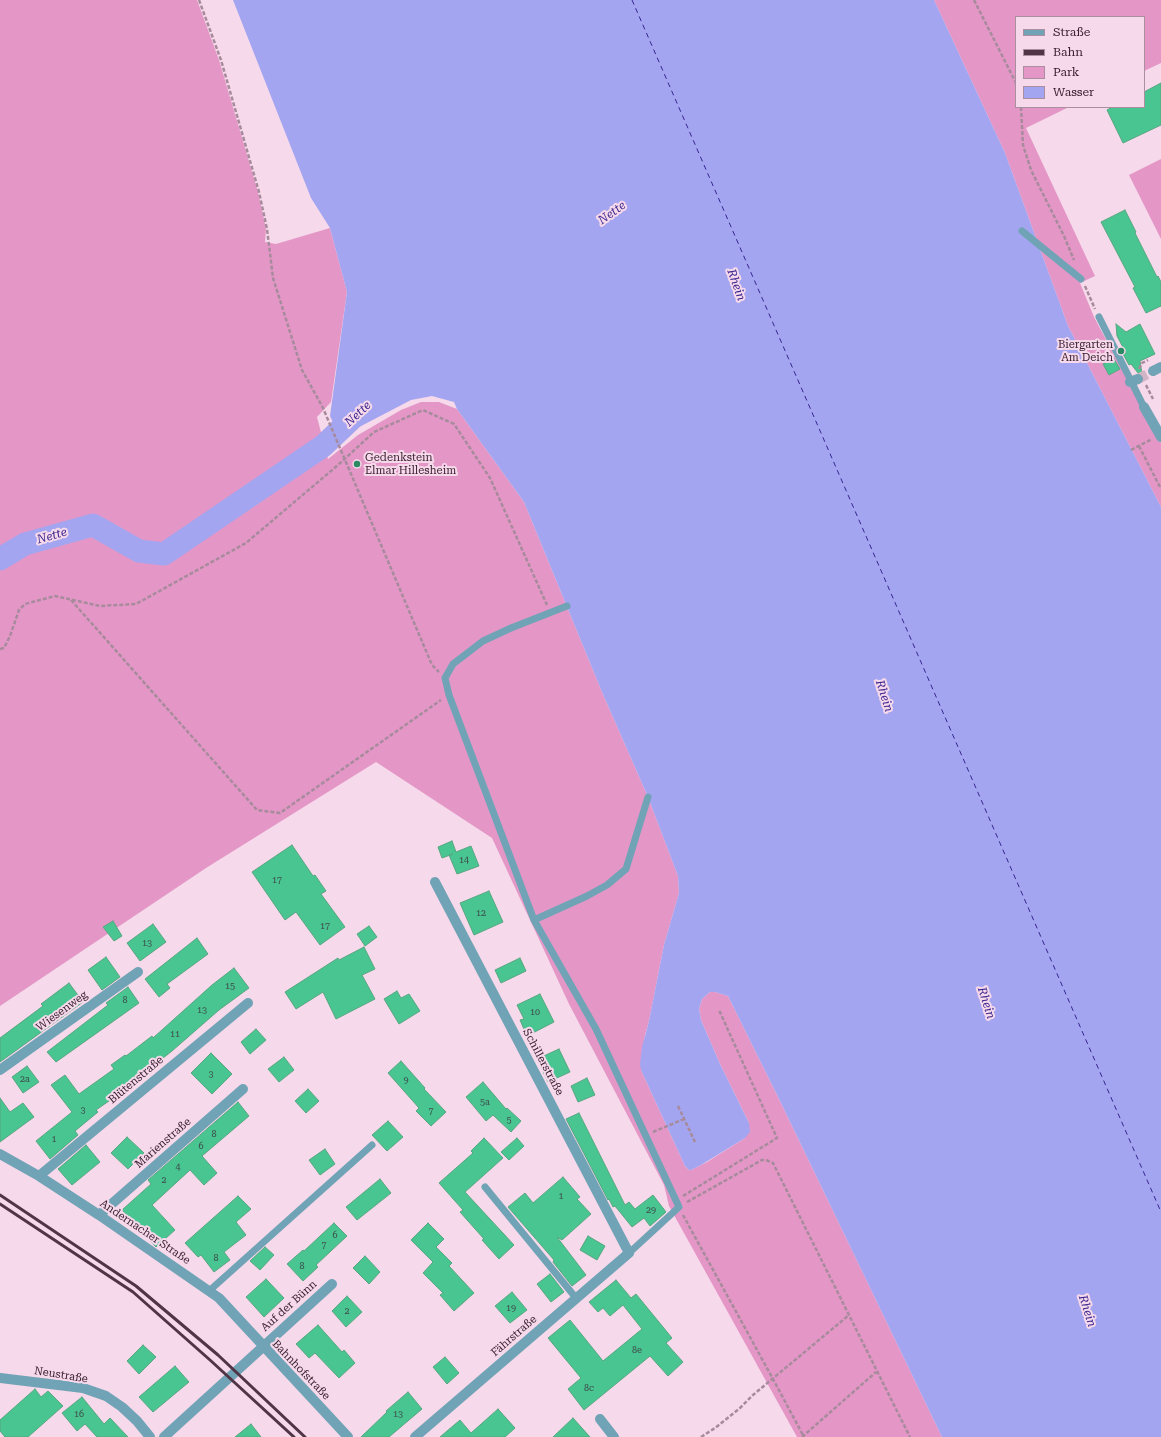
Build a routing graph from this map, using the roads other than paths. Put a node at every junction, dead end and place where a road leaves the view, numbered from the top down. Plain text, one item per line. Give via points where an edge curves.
1 (1022, 231) dead end
2 (1081, 278) road end
3 (1099, 317) road end
4 (1144, 408) joint
5 (1161, 436) edge
6 (567, 606) dead end
7 (648, 797) dead end
8 (435, 882) dead end
9 (534, 920) junction
10 (138, 972) dead end
11 (248, 1003) dead end
12 (0, 1070) edge
13 (243, 1089) dead end
14 (372, 1145) dead end
15 (0, 1154) edge
16 (39, 1176) junction
17 (484, 1187) dead end
18 (99, 1215) junction
19 (629, 1253) junction
20 (332, 1284) dead end
21 (209, 1291) junction
22 (576, 1298) junction
23 (263, 1346) junction
24 (0, 1378) edge
25 (600, 1419) dead end
26 (150, 1437) edge
27 (164, 1437) edge
28 (348, 1437) edge
29 (415, 1437) edge
30 (614, 1437) edge

1 - 2 lane
3 - 4 lane via 1136,377
4 - 5 street
6 - 9 lane via 484,641 454,664 445,678 449,695
7 - 9 lane via 626,869 607,885
8 - 19 street, Schillerstraße
9 - 19 lane via 596,1029 677,1204
10 - 12 street, Wiesenweg
11 - 16 street, Blütenstraße
13 - 18 street, Marienstraße
14 - 21 lane
15 - 16 street, Andernacher Straße
16 - 18 street, Andernacher Straße
17 - 22 lane
18 - 21 street, Andernacher Straße
19 - 22 street, Fährstraße
20 - 23 street, Auf der Bünn
21 - 23 street, Andernacher Straße via 219,1298
22 - 29 street, Fährstraße
23 - 27 street, Bahnhofstraße
23 - 28 street, Bahnhofstraße
24 - 26 street, Neustraße via 82,1388 106,1396 122,1407
25 - 30 street

